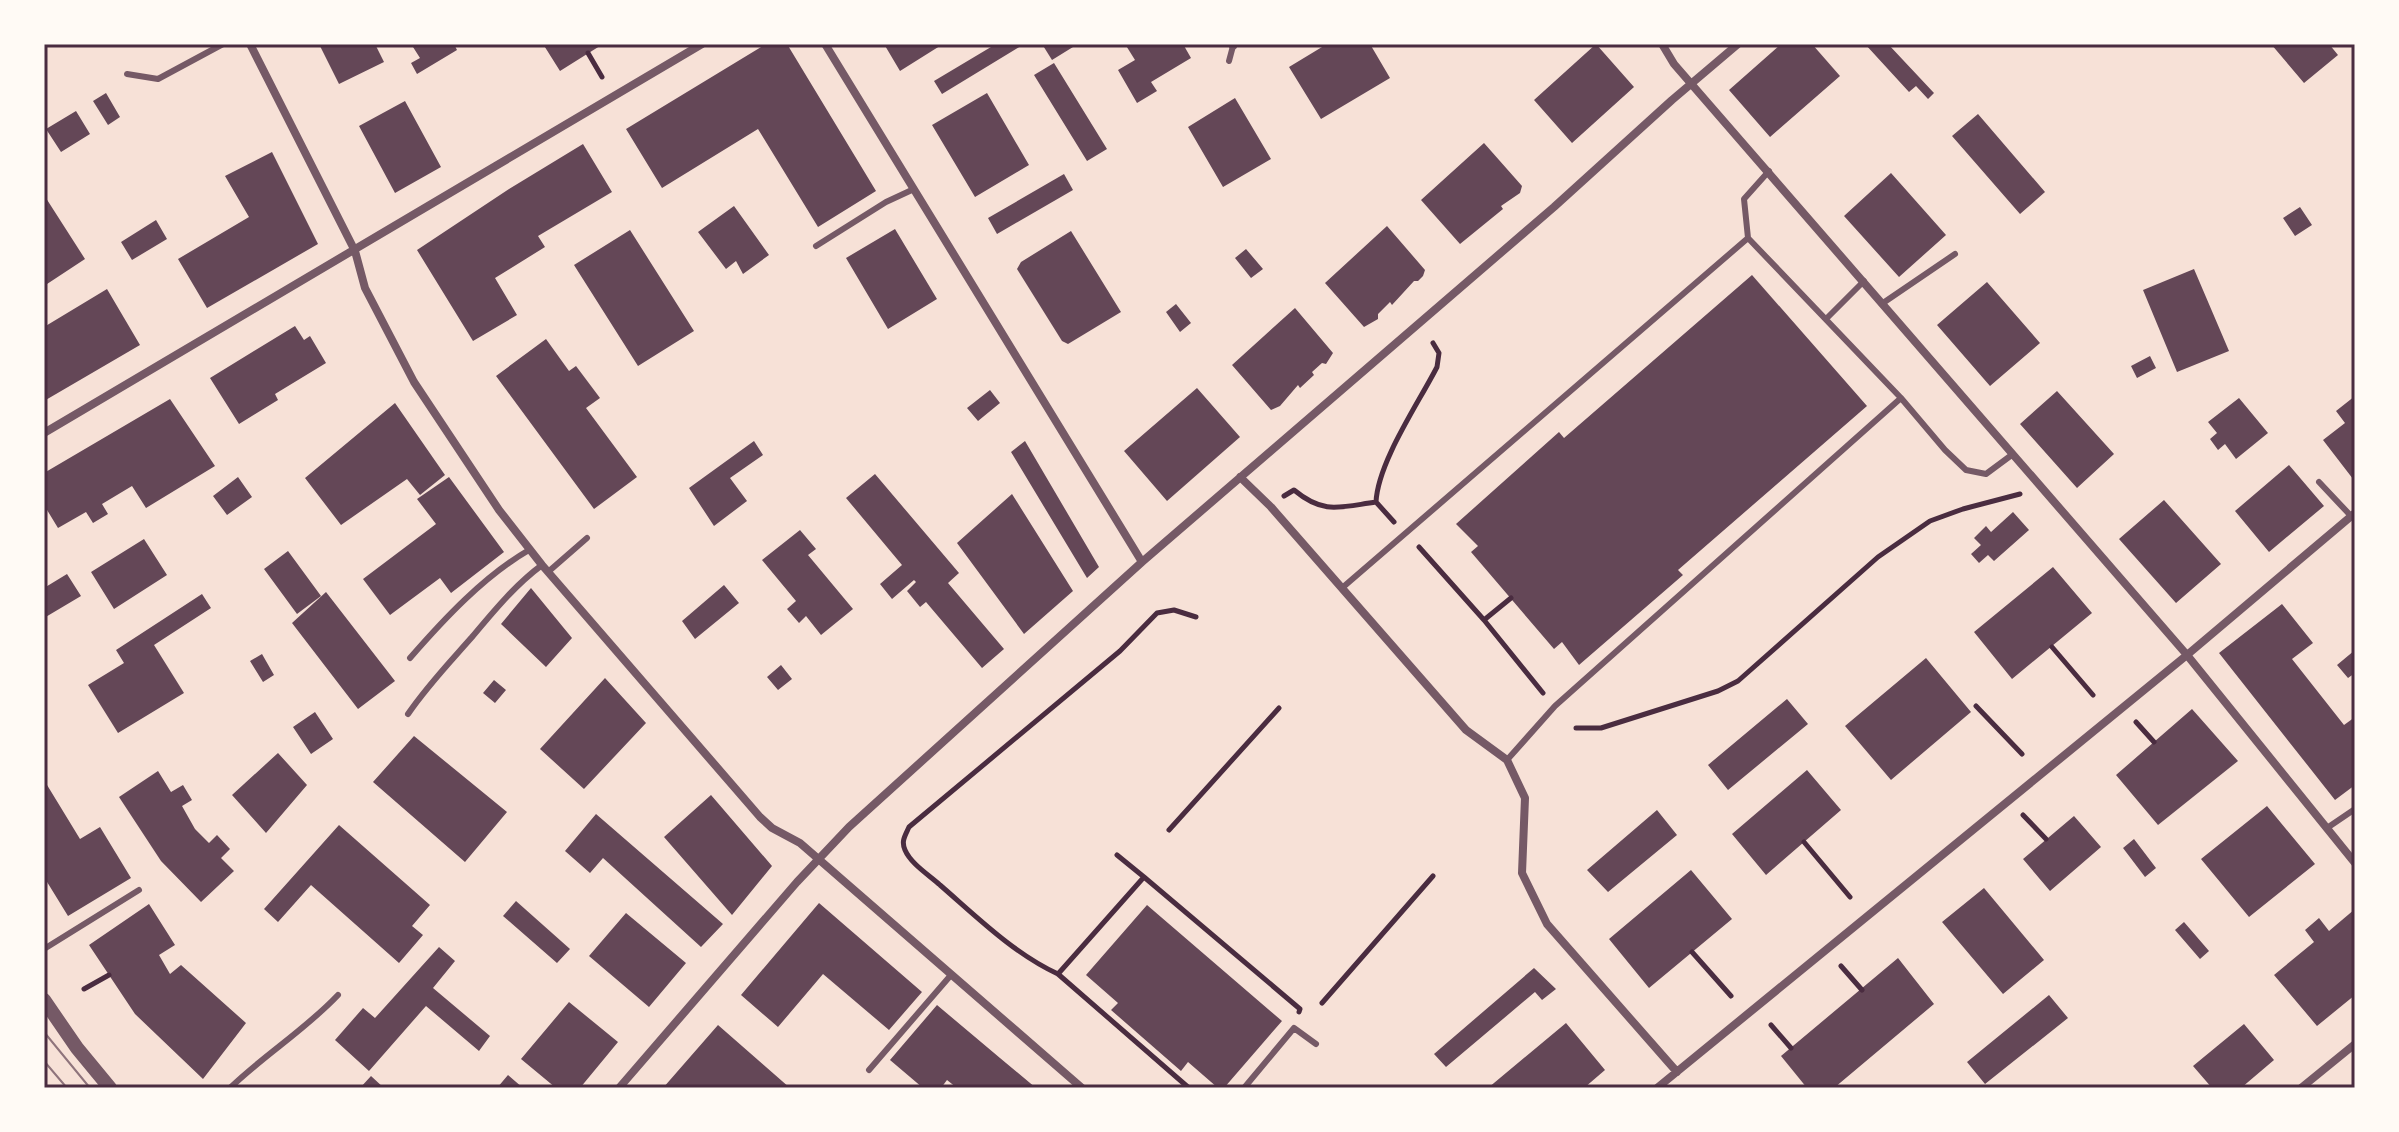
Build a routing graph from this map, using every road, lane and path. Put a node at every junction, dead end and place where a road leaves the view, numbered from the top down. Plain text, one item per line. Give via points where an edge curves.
1 (223, 44) edge
2 (250, 44) edge
3 (702, 44) edge
4 (825, 44) edge
5 (1662, 44) edge
6 (1738, 44) edge
7 (1232, 45) edge
8 (588, 53) dead end
9 (1229, 61) dead end
10 (127, 74) dead end
11 (602, 77) dead end
12 (1691, 84) junction
13 (1769, 171) junction
14 (914, 189) junction
15 (1748, 238) junction
16 (816, 246) dead end
17 (355, 251) junction
18 (1955, 254) dead end
19 (1864, 281) junction
20 (1883, 303) junction
21 (1826, 319) junction
22 (1433, 343) dead end
23 (1901, 398) junction
24 (44, 433) edge
25 (2013, 454) junction
26 (1240, 477) junction
27 (2319, 482) dead end
28 (2029, 492) dead end
29 (1283, 496) dead end
30 (1376, 502) junction
31 (2353, 514) edge
32 (1395, 522) dead end
33 (587, 538) dead end
34 (1419, 547) dead end
35 (529, 550) junction
36 (1142, 562) junction
37 (545, 569) junction
38 (1342, 588) junction
39 (1511, 598) dead end
40 (1196, 617) dead end
41 (1484, 620) junction
42 (2052, 647) dead end
43 (2187, 655) junction
44 (410, 658) dead end
45 (1544, 694) dead end
46 (2093, 695) dead end
47 (1976, 706) dead end
48 (1279, 708) dead end
49 (408, 714) dead end
50 (2136, 722) dead end
51 (1576, 728) dead end
52 (2154, 742) dead end
53 (2022, 754) dead end
54 (1507, 760) junction
55 (2355, 809) edge
56 (2023, 815) dead end
57 (2327, 828) junction
58 (1169, 830) dead end
59 (2046, 839) dead end
60 (1804, 842) dead end
61 (1117, 855) dead end
62 (818, 859) junction
63 (2355, 863) edge
64 (1433, 876) dead end
65 (1144, 877) junction
66 (139, 890) dead end
67 (1850, 897) dead end
68 (44, 949) edge
69 (1692, 952) dead end
70 (1841, 966) dead end
71 (1058, 974) junction
72 (109, 975) dead end
73 (951, 975) junction
74 (84, 989) dead end
75 (1862, 990) dead end
76 (338, 995) dead end
77 (1731, 996) dead end
78 (44, 1000) edge
79 (1322, 1003) dead end
80 (1771, 1025) dead end
81 (1294, 1028) junction
82 (1316, 1044) dead end
83 (2355, 1044) edge
84 (1791, 1048) dead end
85 (869, 1070) dead end
86 (1677, 1072) junction
87 (110, 1088) edge
88 (230, 1088) edge
89 (619, 1088) edge
90 (1082, 1088) edge
91 (1189, 1088) edge
92 (1244, 1088) edge
93 (1657, 1088) edge
94 (2301, 1088) edge

1 - 10 lane via 158,79
2 - 17 street
3 - 17 street
4 - 14 street
5 - 12 street
6 - 12 street
7 - 9 lane
8 - 11 path
12 - 13 street
12 - 26 street
13 - 15 lane via 1744,199
13 - 19 street
14 - 16 lane
14 - 36 street
15 - 21 lane
15 - 38 lane
17 - 24 street
17 - 35 street via 365,288 414,382
18 - 20 lane
19 - 20 street
19 - 21 lane
20 - 25 street
21 - 23 lane
22 - 30 path via 1439,353 1437,367 1385,465
23 - 25 lane via 1966,470 1986,474
23 - 54 lane via 1555,706
25 - 43 street
26 - 36 street
26 - 38 street
27 - 31 lane
28 - 51 path via 1930,521 1878,557 1738,681 1601,728
29 - 30 path via 1294,490 1309,503 1329,508
30 - 32 path
31 - 43 street
33 - 37 lane
34 - 41 path
35 - 37 street
35 - 44 lane via 510,561
36 - 62 street
37 - 49 lane via 528,576 484,622
37 - 62 street via 760,817
38 - 54 street via 1466,730
39 - 41 path
40 - 71 path via 1174,610 1157,613 1120,651 909,827 903,840 917,865 972,913
41 - 45 path
42 - 46 path
43 - 57 street
43 - 86 street
47 - 53 path
48 - 58 path
50 - 52 path
54 - 86 street via 1525,798 1522,873 1547,924
55 - 57 lane
56 - 59 path
57 - 63 street
60 - 67 path
61 - 65 path
62 - 73 street
62 - 89 street
64 - 79 path
65 - 71 path
65 - 81 path via 1300,1009
66 - 68 lane
69 - 77 path
70 - 75 path
71 - 91 path
72 - 74 path
73 - 85 lane
73 - 90 street
76 - 88 lane
78 - 87 street
80 - 84 path
81 - 82 lane
81 - 92 lane
83 - 94 street
86 - 93 street

